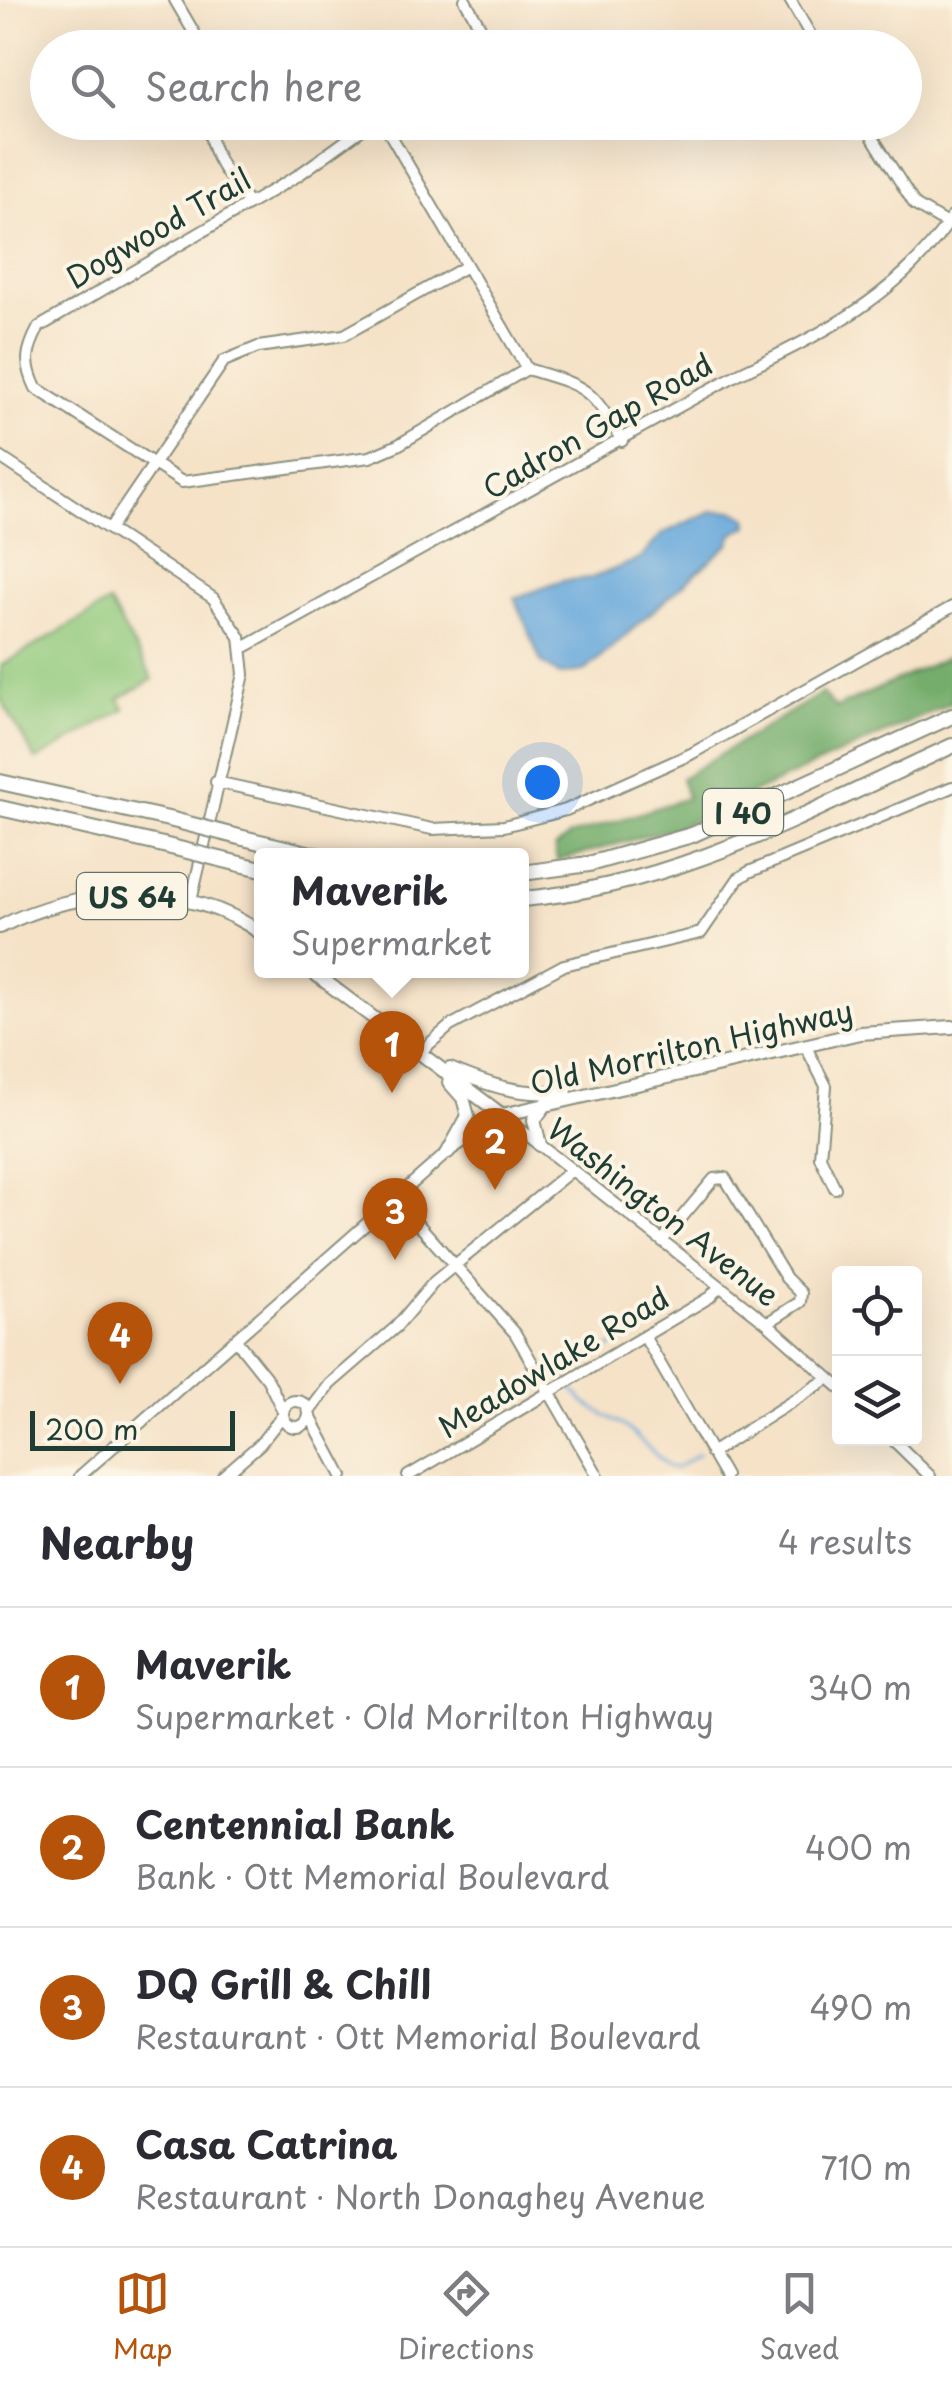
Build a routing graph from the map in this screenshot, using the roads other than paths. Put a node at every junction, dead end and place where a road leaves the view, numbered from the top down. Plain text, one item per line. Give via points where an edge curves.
1 (175, 0) edge
2 (466, 0) edge
3 (790, 0) edge
4 (192, 30) edge
5 (482, 30) edge
6 (808, 30) edge
7 (208, 140) edge
8 (347, 140) edge
9 (393, 140) edge
10 (874, 140) edge
11 (248, 203) junction
12 (950, 220) edge
13 (467, 266) junction
14 (527, 369) junction
15 (622, 441) junction
16 (0, 457) edge
17 (151, 466) junction
18 (110, 528) junction
19 (952, 607) edge
20 (243, 648) junction
21 (952, 716) edge
22 (952, 746) edge
23 (952, 754) edge
24 (0, 782) edge
25 (216, 782) junction
26 (869, 784) junction
27 (952, 787) edge
28 (0, 808) edge
29 (286, 848) edge
30 (254, 867) edge
31 (529, 872) edge
32 (529, 898) edge
33 (191, 901) junction
34 (0, 927) edge
35 (254, 930) edge
36 (321, 978) edge
37 (952, 1027) edge
38 (805, 1045) junction
39 (420, 1052) junction
40 (658, 1078) junction
41 (547, 1102) junction
42 (502, 1115) junction
43 (476, 1132) junction
44 (534, 1141) junction
45 (448, 1152) junction
46 (574, 1171) junction
47 (836, 1188) dead end
48 (396, 1198) junction
49 (662, 1241) junction
50 (457, 1263) junction
51 (720, 1286) junction
52 (767, 1322) junction
53 (644, 1336) junction
54 (236, 1340) junction
55 (829, 1378) junction
56 (268, 1380) junction
57 (832, 1381) edge
58 (330, 1384) junction
59 (550, 1393) junction
60 (297, 1401) junction
61 (283, 1413) junction
62 (309, 1414) junction
63 (295, 1427) junction
64 (260, 1444) junction
65 (899, 1446) edge
66 (326, 1449) junction
67 (711, 1453) junction
68 (80, 1476) edge
69 (223, 1476) edge
70 (342, 1476) edge
71 (408, 1476) edge
72 (598, 1476) edge
73 (725, 1476) edge
74 (930, 1476) edge

1 - 4 street
2 - 5 street
3 - 6 street
7 - 11 street
8 - 11 street, Dogwood Trail
9 - 13 street
10 - 12 street via 915,205
11 - 17 street, Dogwood Trail via 39,327 28,346 25,367 36,388
12 - 15 street, Cadron Gap Road via 901,281
13 - 14 street
13 - 17 street via 344,334 258,347 224,361
14 - 15 street via 584,386
14 - 17 street, Dogwood Trail via 370,457 182,482
15 - 20 street, Cadron Gap Road
16 - 18 street
17 - 18 street
18 - 20 street via 213,598 229,614
19 - 25 street via 691,754 566,810 519,822 432,829
20 - 25 street via 244,674
21 - 31 highway, I 40 via 692,835 589,864
22 - 26 highway, I 40
23 - 26 highway
24 - 29 highway, bridge
25 - 33 street
26 - 32 highway, I 40 via 705,858 628,884
27 - 39 street via 750,872 701,933 564,965 450,1026
28 - 30 highway, bridge
33 - 34 main road, US 64 via 68,901
33 - 35 main road, US 64
36 - 39 main road, Old Morrilton Highway
37 - 38 main road, Old Morrilton Highway via 901,1027
38 - 40 main road, Old Morrilton Highway
38 - 47 street via 826,1086 820,1157
39 - 40 main road via 490,1085 526,1092
39 - 42 main road, Old Morrilton Highway
39 - 45 main road via 468,1108 464,1129
40 - 41 main road, Old Morrilton Highway
41 - 42 main road, Old Morrilton Highway
41 - 44 main road via 534,1120
42 - 43 street
42 - 44 street, Washington Avenue
43 - 44 street via 502,1130
43 - 45 street
44 - 46 street, Washington Avenue
45 - 48 street
46 - 49 street, Washington Avenue
46 - 50 street
48 - 50 street
48 - 54 street
49 - 51 street, Washington Avenue
49 - 52 street via 714,1179 725,1178 801,1293 800,1302
50 - 58 street
50 - 59 street via 515,1333
51 - 52 street, Washington Avenue
51 - 53 street, Meadowlake Road
52 - 55 street, Washington Avenue
53 - 59 street, Meadowlake Road
53 - 67 street
54 - 56 street
54 - 68 street
55 - 57 street, Washington Avenue
55 - 67 street
56 - 60 street
56 - 61 street
58 - 60 street
58 - 62 street
59 - 71 street, Meadowlake Road
59 - 72 street
60 - 61 street
60 - 62 street
61 - 63 street
61 - 64 street
62 - 63 street
62 - 66 street
63 - 64 street
63 - 66 street
64 - 69 street
65 - 74 street
66 - 70 street
67 - 73 street

